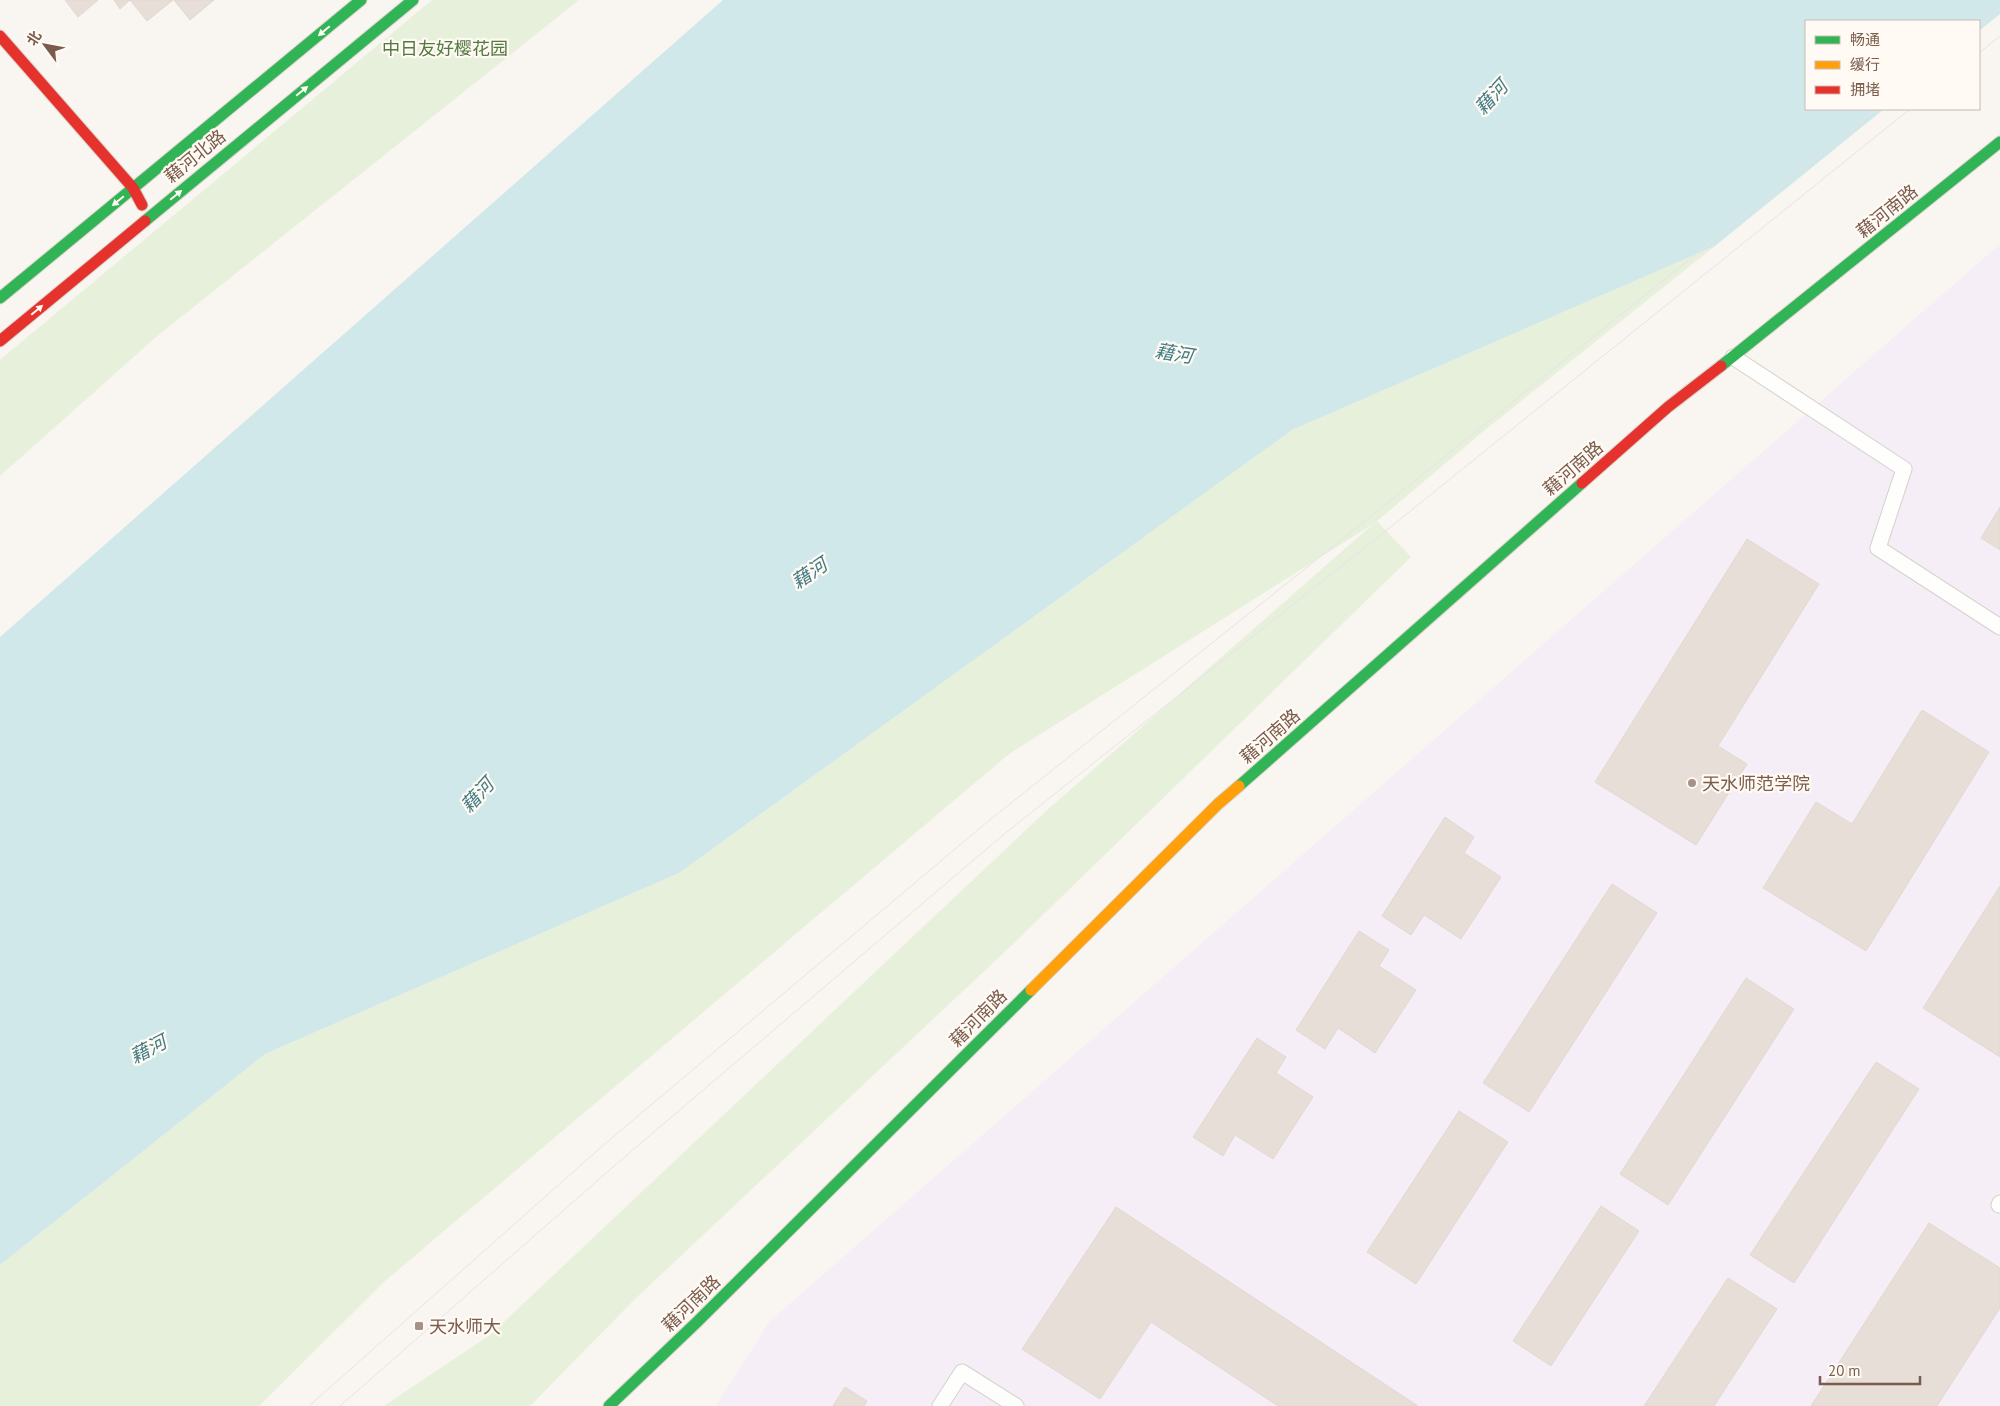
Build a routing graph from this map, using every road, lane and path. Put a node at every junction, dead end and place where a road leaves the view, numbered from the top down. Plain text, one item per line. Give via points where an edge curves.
1 (361, 0) edge
2 (413, 0) edge
3 (0, 36) edge
4 (2000, 142) edge
5 (133, 188) junction
6 (149, 217) junction
7 (0, 298) edge
8 (0, 341) edge
9 (1733, 357) junction
10 (2000, 627) edge
11 (608, 1406) edge
12 (940, 1406) edge
13 (1016, 1406) edge

1 -> 5 main road, 藉河北路
6 -> 2 main road, 藉河北路
3 - 5 main road
4 - 9 main road, 藉河南路
5 - 6 main road
5 -> 7 main road, 藉河北路
8 -> 6 main road, 藉河北路
9 - 10 lane via 1904,469 1878,548
9 - 11 main road, 藉河南路 via 1668,407 1218,804 704,1315
12 - 13 lane via 962,1372

